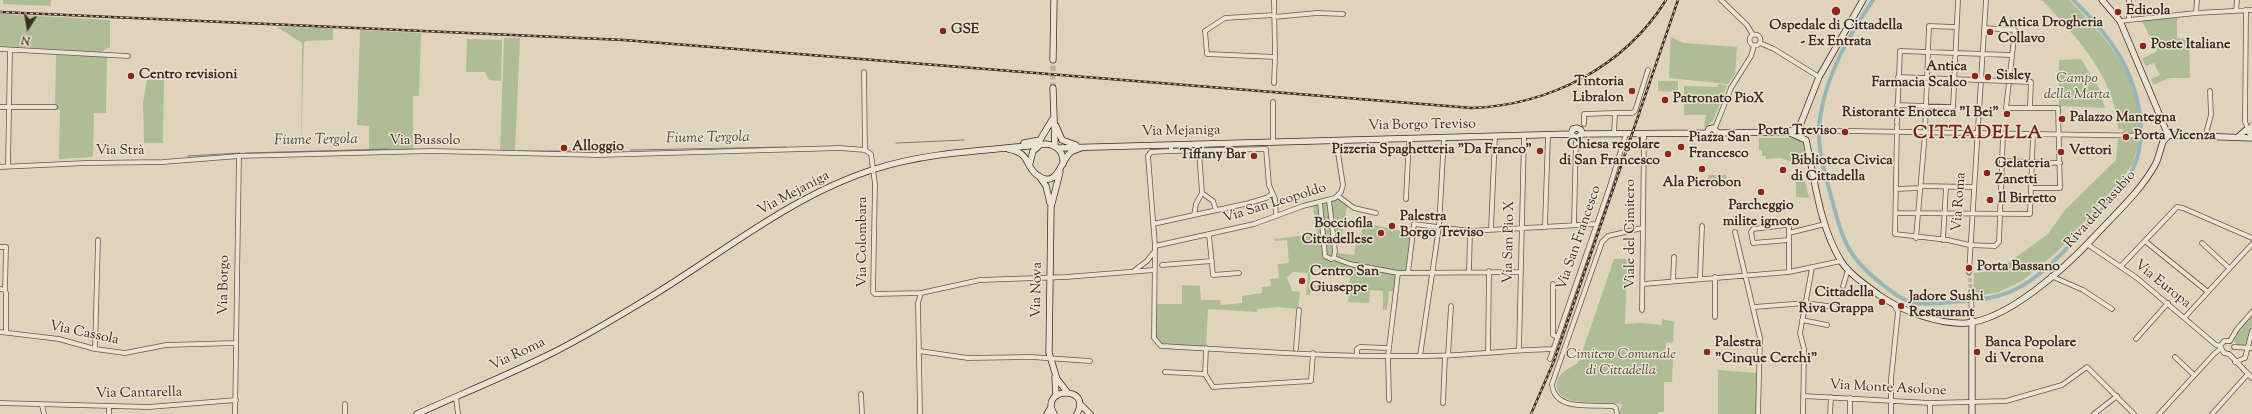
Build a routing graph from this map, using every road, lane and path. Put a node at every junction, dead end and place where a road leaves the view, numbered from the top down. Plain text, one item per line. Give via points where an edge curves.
1 (1054, 0) edge
2 (1274, 0) edge
3 (1721, 0) edge
4 (1863, 0) edge
5 (1958, 0) edge
6 (1986, 0) edge
7 (2102, 0) edge
8 (2130, 0) edge
9 (2197, 0) edge
10 (2237, 0) edge
11 (2246, 10) junction
12 (2252, 10) edge
13 (2236, 11) junction
14 (2196, 13) junction
15 (1343, 14) dead end
16 (1274, 16) junction
17 (2129, 19) junction
18 (2120, 21) junction
19 (1956, 27) junction
20 (1984, 28) junction
21 (1753, 35) junction
22 (1760, 43) junction
23 (1754, 46) junction
24 (0, 49) edge
25 (10, 50) junction
26 (1929, 53) junction
27 (1955, 54) junction
28 (1983, 54) junction
29 (2011, 55) junction
30 (128, 56) dead end
31 (1275, 56) junction
32 (1053, 60) tunnel mouth
33 (1648, 70) dead end
34 (864, 72) dead end
35 (1819, 77) junction
36 (1898, 77) junction
37 (1927, 80) junction
38 (1981, 80) junction
39 (1953, 81) junction
40 (2008, 81) junction
41 (1274, 83) dead end
42 (1053, 88) tunnel mouth
43 (2210, 91) dead end
44 (1273, 102) dead end
45 (1897, 105) junction
46 (1926, 106) junction
47 (0, 107) edge
48 (9, 107) junction
49 (56, 107) dead end
50 (2030, 107) junction
51 (1615, 113) junction
52 (1053, 120) junction
53 (1584, 124) dead end
54 (1800, 128) junction
55 (1717, 131) junction
56 (1842, 131) dead end
57 (1848, 131) dead end
58 (1788, 132) junction
59 (1814, 132) junction
60 (1897, 132) junction
61 (2248, 132) edge
62 (1707, 133) junction
63 (1925, 133) junction
64 (1571, 134) junction
65 (1582, 134) junction
66 (1614, 134) junction
67 (1626, 134) junction
68 (1644, 134) junction
69 (1977, 134) junction
70 (2003, 134) junction
71 (1548, 135) junction
72 (2033, 135) junction
73 (2058, 135) junction
74 (2166, 135) junction
75 (1495, 136) junction
76 (1524, 136) junction
77 (1444, 137) junction
78 (2205, 137) junction
79 (1409, 138) junction
80 (1576, 138) junction
81 (1804, 138) junction
82 (1336, 140) junction
83 (1273, 142) junction
84 (1250, 143) junction
85 (1041, 145) junction
86 (1170, 145) junction
87 (1078, 146) junction
88 (1091, 146) junction
89 (1004, 147) junction
90 (1056, 147) junction
91 (994, 148) junction
92 (864, 150) junction
93 (1251, 150) junction
94 (1199, 151) junction
95 (1171, 152) junction
96 (239, 156) junction
97 (2003, 161) junction
98 (2033, 162) junction
99 (2060, 163) junction
100 (1030, 164) junction
101 (1063, 164) junction
102 (8, 166) junction
103 (0, 167) edge
104 (874, 170) junction
105 (1060, 172) junction
106 (1039, 176) junction
107 (1921, 187) junction
108 (1946, 187) junction
109 (1974, 187) junction
110 (2032, 188) junction
111 (1896, 189) junction
112 (1202, 193) junction
113 (1272, 194) junction
114 (1338, 196) junction
115 (1406, 199) dead end
116 (1329, 200) junction
117 (1320, 202) junction
118 (1052, 207) junction
119 (1216, 210) junction
120 (1896, 213) junction
121 (1945, 213) junction
122 (1376, 214) dead end
123 (1919, 214) junction
124 (1972, 214) junction
125 (2000, 214) junction
126 (1194, 215) junction
127 (1276, 216) junction
128 (1153, 224) junction
129 (1574, 224) junction
130 (1597, 224) junction
131 (1825, 224) junction
132 (1545, 225) junction
133 (1702, 226) dead end
134 (1439, 227) junction
135 (1521, 227) junction
136 (1642, 228) junction
137 (1491, 229) junction
138 (1470, 231) junction
139 (1735, 232) dead end
140 (1789, 233) junction
141 (1209, 235) junction
142 (1916, 238) junction
143 (2252, 238) edge
144 (98, 240) dead end
145 (1789, 240) junction
146 (1946, 240) junction
147 (2145, 241) junction
148 (2202, 243) dead end
149 (2087, 244) junction
150 (2252, 244) edge
151 (1969, 245) junction
152 (1155, 246) junction
153 (0, 247) edge
154 (1154, 251) junction
155 (1674, 257) dead end
156 (1334, 258) junction
157 (1212, 261) junction
158 (1841, 261) junction
159 (1162, 265) dead end
160 (2120, 266) junction
161 (1812, 268) junction
162 (2229, 268) junction
163 (1154, 270) junction
164 (1848, 270) junction
165 (1489, 271) junction
166 (1127, 272) junction
167 (1469, 272) junction
168 (1521, 272) junction
169 (1789, 272) junction
170 (1968, 272) tunnel mouth
171 (1239, 273) dead end
172 (1398, 273) junction
173 (1432, 273) junction
174 (1408, 274) junction
175 (1746, 275) junction
176 (2051, 276) junction
177 (1715, 277) junction
178 (1050, 278) junction
179 (1700, 279) junction
180 (1674, 282) junction
181 (1553, 284) dead end
182 (1643, 284) junction
183 (1843, 286) dead end
184 (0, 289) edge
185 (5, 290) junction
186 (1971, 292) tunnel mouth
187 (2208, 292) junction
188 (920, 294) junction
189 (1806, 302) junction
190 (2168, 304) junction
191 (1894, 305) junction
192 (1451, 306) dead end
193 (1754, 307) junction
194 (1842, 308) dead end
195 (2112, 309) dead end
196 (1299, 310) dead end
197 (1642, 310) dead end
198 (625, 312) joint
199 (2252, 312) edge
200 (1715, 317) dead end
201 (2185, 317) junction
202 (1802, 320) junction
203 (1972, 321) junction
204 (1827, 325) dead end
205 (2252, 331) edge
206 (0, 332) edge
207 (6, 332) junction
208 (1558, 337) junction
209 (2136, 339) dead end
210 (2230, 341) junction
211 (236, 343) junction
212 (2234, 347) junction
213 (1206, 348) junction
214 (1389, 348) junction
215 (2220, 348) junction
216 (2247, 348) junction
217 (2252, 348) edge
218 (95, 349) junction
219 (1296, 349) dead end
220 (1553, 349) junction
221 (1519, 350) junction
222 (919, 351) junction
223 (1488, 352) junction
224 (1313, 353) junction
225 (2229, 354) junction
226 (1357, 355) junction
227 (1388, 356) junction
228 (1420, 356) junction
229 (1446, 356) junction
230 (2175, 357) dead end
231 (1049, 358) junction
232 (1550, 359) dead end
233 (1090, 361) dead end
234 (2235, 362) junction
235 (1054, 372) junction
236 (1165, 372) dead end
237 (1205, 374) junction
238 (2194, 375) junction
239 (2250, 376) edge
240 (1067, 392) junction
241 (861, 394) dead end
242 (1056, 396) junction
243 (1804, 396) junction
244 (2117, 396) junction
245 (456, 397) junction
246 (1831, 397) junction
247 (1850, 398) junction
248 (236, 400) junction
249 (1389, 400) dead end
250 (1891, 401) junction
251 (0, 403) edge
252 (1443, 403) dead end
253 (1930, 403) junction
254 (1972, 403) junction
255 (345, 404) dead end
256 (1080, 404) junction
257 (42, 405) junction
258 (109, 407) junction
259 (1051, 407) junction
260 (44, 414) edge
261 (109, 414) edge
262 (235, 414) edge
263 (345, 414) edge
264 (418, 414) edge
265 (458, 414) edge
266 (862, 414) edge
267 (920, 414) edge
268 (1047, 414) edge
269 (1054, 414) edge
270 (1077, 414) edge
271 (1090, 414) edge
272 (1617, 414) edge
273 (1758, 414) edge
274 (1803, 414) edge
275 (1830, 414) edge
276 (1850, 414) edge
277 (1891, 414) edge
278 (1930, 414) edge
279 (1972, 414) edge
280 (2094, 414) edge
281 (2134, 414) edge
282 (2159, 414) edge
283 (2212, 414) edge

1 - 32 street
2 - 16 street
3 - 21 street via 1747,25
4 - 35 street
5 - 19 street
6 - 20 street, Via Roma
7 - 18 street
8 - 17 street
9 - 14 street
10 - 13 street
11 - 12 street
11 - 13 street
11 - 61 street
13 - 14 street
14 - 17 street
15 - 16 street
16 - 31 street
16 - 31 street via 1225,18 1205,30 1207,54
17 - 18 street
18 - 74 street via 2160,112
19 - 26 street via 1929,26
19 - 27 street
20 - 28 street, Via Roma
20 - 29 street via 2015,30
21 - 22 street via 1759,37
21 - 23 street via 1749,40
22 - 23 street
22 - 35 street
23 - 55 street via 1751,56 1731,88
24 - 25 street
25 - 30 street
25 - 48 street
26 - 27 street
26 - 36 street via 1900,51
26 - 37 street
27 - 28 street
27 - 39 street
28 - 29 street
28 - 38 street, Via Roma
29 - 40 street
31 - 41 street
33 - 51 street via 1635,111
34 - 92 street
35 - 54 street
36 - 37 street
36 - 45 street
37 - 39 street
37 - 46 street
38 - 39 street
38 - 40 street
38 - 69 street, Via Roma
39 - 46 street via 1953,107
40 - 50 street via 2032,83
40 - 50 street via 2006,108
42 - 52 street
43 - 78 street via 2211,115
44 - 83 street
45 - 46 street
45 - 60 street
46 - 63 street
47 - 48 street
48 - 49 street
48 - 102 street
50 - 73 street via 2058,108
51 - 53 street via 1584,114
51 - 66 street
52 - 85 street via 1049,134
52 - 87 street, Via Mejaniga via 1062,140
52 - 89 street, Via Mejaniga via 1040,140
52 - 90 street
54 - 58 street, Via Borgo Treviso
54 - 59 street
54 - 81 street, Riva del Pasubio
55 - 58 street, Via Borgo Treviso
55 - 62 street via 1709,129
55 - 62 street, Via Borgo Treviso via 1717,137 1713,139 1708,137
56 - 59 street
57 - 60 street
58 - 81 street, Via Borgo Treviso
59 - 81 street
60 - 63 street
60 - 111 street
61 - 78 street
62 - 68 street, Via Borgo Treviso
63 - 69 street
63 - 107 street
64 - 65 street, Via Borgo Treviso via 1573,129 1577,128
64 - 71 street, Via Borgo Treviso
64 - 80 street
65 - 66 street, Via Borgo Treviso
65 - 80 street
66 - 67 street, Via Borgo Treviso
67 - 68 street, Via Borgo Treviso
67 - 130 street, Via San Francesco
68 - 136 street, Viale del Cimitero
69 - 70 street
69 - 109 street, Via Roma
70 - 72 street
70 - 97 street
71 - 76 street, Via Borgo Treviso
71 - 132 street
72 - 73 street
72 - 98 street
73 - 74 street
73 - 99 street
74 - 78 street
74 - 149 street, Riva del Pasubio via 2156,164 2143,184
75 - 76 street, Via Borgo Treviso
75 - 77 street, Via Borgo Treviso
75 - 137 street
76 - 135 street, Via San Pio X
77 - 79 street, Via Borgo Treviso
77 - 134 street
79 - 82 street, Via Borgo Treviso
79 - 115 street
80 - 129 street
81 - 131 street, Riva del Pasubio
82 - 83 street, Via Borgo Treviso
82 - 114 street, Via San Leopoldo via 1343,185
83 - 84 street, Via Mejaniga
84 - 86 street, Via Mejaniga
84 - 93 street
85 - 89 street, Via Mejaniga
85 - 90 street, Via Mejaniga
85 - 100 street via 1033,151
86 - 88 street, Via Mejaniga
86 - 95 street
87 - 88 street, Via Mejaniga
87 - 90 street, Via Mejaniga
88 - 101 street, Via Mejaniga via 1070,153
89 - 91 street, Via Mejaniga
90 - 101 street via 1063,156
91 - 100 street, Via Mejaniga via 1019,152
91 - 104 street, Via Mejaniga via 932,156
92 - 96 street, Via Bussolo via 840,148 611,154 432,151
92 - 104 street via 871,154
93 - 94 street
93 - 113 street via 1266,149
94 - 95 street
94 - 112 street
95 - 128 street via 1149,153
96 - 102 street, Via Strà via 164,162
96 - 211 street, Via Borgo
97 - 98 street
97 - 125 street
98 - 99 street
98 - 110 street
99 - 110 street via 2060,188
100 - 106 street, Via Mejaniga
101 - 105 street, Via Mejaniga
102 - 103 street, Via Strà
104 - 188 street, Via Colombara via 873,292 884,295
104 - 198 street, Via Mejaniga via 804,200
105 - 106 street via 1050,178
105 - 118 street, Via Nova
106 - 118 street, Via Nova via 1046,186
107 - 108 street
107 - 111 street
107 - 123 street
108 - 109 street
108 - 121 street
109 - 124 street, Via Roma
110 - 125 street via 2030,214
111 - 120 street
112 - 119 street via 1213,201
112 - 126 street
113 - 119 street via 1266,198
113 - 127 street via 1275,199
114 - 116 street, Via San Leopoldo
114 - 122 street via 1354,208
116 - 117 street, Via San Leopoldo
116 - 156 street
117 - 127 street, Via San Leopoldo
117 - 156 street via 1325,256 1328,259
118 - 178 street, Via Nova
119 - 126 street
120 - 123 street
120 - 142 street via 1895,233
121 - 123 street
121 - 124 street
121 - 146 street
123 - 142 street
124 - 125 street
124 - 151 street, Via Roma
125 - 151 street via 1999,242 1995,246
126 - 128 street
127 - 141 street, Via San Leopoldo
128 - 152 street
129 - 130 street
129 - 132 street
130 - 208 street, Via San Francesco
131 - 140 street
131 - 158 street, Riva del Pasubio
132 - 135 street
133 - 179 street
134 - 138 street
134 - 173 street
134 - 174 street via 1414,224
135 - 137 street
135 - 168 street, Via San Pio X
136 - 182 street, Viale del Cimitero
136 - 272 street via 1608,236 1602,242 1552,384 1557,399 1566,404 1612,406 1616,408
137 - 138 street
138 - 167 street
139 - 175 street
140 - 145 street
140 - 145 street via 1789,226 1786,225 1753,229 1751,232 1753,243
141 - 152 street, Via San Leopoldo
141 - 157 street, Via San Leopoldo
142 - 146 street
143 - 147 street via 2177,207
144 - 218 street
145 - 169 street
146 - 151 street
147 - 160 street
147 - 187 street
148 - 162 street
149 - 160 street, Via Europa
149 - 176 street, Riva del Pasubio
150 - 162 street
151 - 170 street, Via Roma
152 - 154 street
153 - 185 street via 6,247
154 - 163 street
154 - 166 street, Via Colombara via 1138,269
155 - 180 street
156 - 172 street via 1350,264
157 - 159 street
157 - 171 street, Via San Leopoldo via 1213,276
158 - 161 street
158 - 164 street, Riva del Pasubio
160 - 190 street, Via Europa
161 - 169 street
161 - 189 street
162 - 187 street
163 - 166 street, Via Colombara
163 - 213 street via 1156,342 1161,346
164 - 183 street
164 - 191 street, Riva del Pasubio
165 - 167 street
165 - 168 street
165 - 223 street
166 - 178 street, Via Colombara
167 - 173 street
168 - 221 street, Via San Pio X
169 - 175 street
172 - 174 street
172 - 214 street
173 - 174 street
173 - 228 street
175 - 177 street
175 - 193 street
176 - 195 street via 2083,290
176 - 203 street, Riva del Pasubio via 2010,306
177 - 179 street
177 - 200 street
178 - 188 street, Via Colombara via 980,280
178 - 231 street, Via Nova
179 - 180 street
180 - 182 street
181 - 208 street via 1553,336
182 - 197 street, Viale del Cimitero
184 - 185 street
185 - 207 street
186 - 203 street
187 - 201 street
188 - 222 street
189 - 193 street
189 - 194 street
189 - 202 street
190 - 201 street, Via Europa
190 - 209 street
191 - 203 street, Riva del Pasubio via 1922,316 1966,323
191 - 250 street via 1898,312
192 - 229 street
193 - 273 street via 1760,338
196 - 219 street
198 - 245 street, Via Roma via 543,358
199 - 210 street
201 - 215 street, Via Europa
202 - 204 street
202 - 243 street via 1800,333 1804,349
203 - 254 street
205 - 216 street
206 - 207 street, Via Cassola
207 - 218 street, Via Cassola via 59,339
208 - 220 street, Via San Francesco
210 - 212 street
210 - 215 street via 2224,341
211 - 218 street, Via Cassola via 166,345 125,353
211 - 248 street, Via Borgo
212 - 216 street
212 - 225 street
213 - 224 street
213 - 237 street
214 - 226 street via 1360,348
214 - 227 street
215 - 225 street
215 - 238 street
216 - 217 street
216 - 234 street via 2245,358
220 - 221 street
220 - 232 street, Via San Francesco
221 - 223 street
222 - 231 street via 968,358
222 - 267 street
223 - 229 street
224 - 226 street
224 - 237 street via 1311,381 1213,387
225 - 234 street
226 - 227 street
227 - 228 street
227 - 249 street
228 - 229 street
229 - 252 street
230 - 238 street
231 - 233 street
231 - 235 street, Via Nova
234 - 239 street
235 - 240 street, Via Nova
235 - 242 street, Via Nova
236 - 237 street
238 - 282 street
239 - 283 street
240 - 242 street
240 - 256 street, Via Nova via 1077,398
241 - 266 street
242 - 259 street, Via Nova
243 - 246 street, Via Monte Asolone
243 - 274 street
244 - 254 street, Via Monte Asolone via 2087,367 2069,382 2056,388 2010,401
244 - 280 street
244 - 281 street
245 - 264 street, Via Roma
245 - 265 street
246 - 247 street, Via Monte Asolone
246 - 275 street
247 - 250 street, Via Monte Asolone
247 - 276 street
248 - 258 street, Via Cantarella via 149,407
248 - 262 street, Via Borgo
250 - 253 street, Via Monte Asolone
250 - 277 street
251 - 257 street, Via Cantarella
253 - 254 street, Via Monte Asolone
253 - 278 street
254 - 279 street
255 - 263 street
256 - 270 street
256 - 271 street, Via Nova
257 - 258 street, Via Cantarella
257 - 260 street
258 - 261 street
259 - 268 street, Via Nova
259 - 269 street

